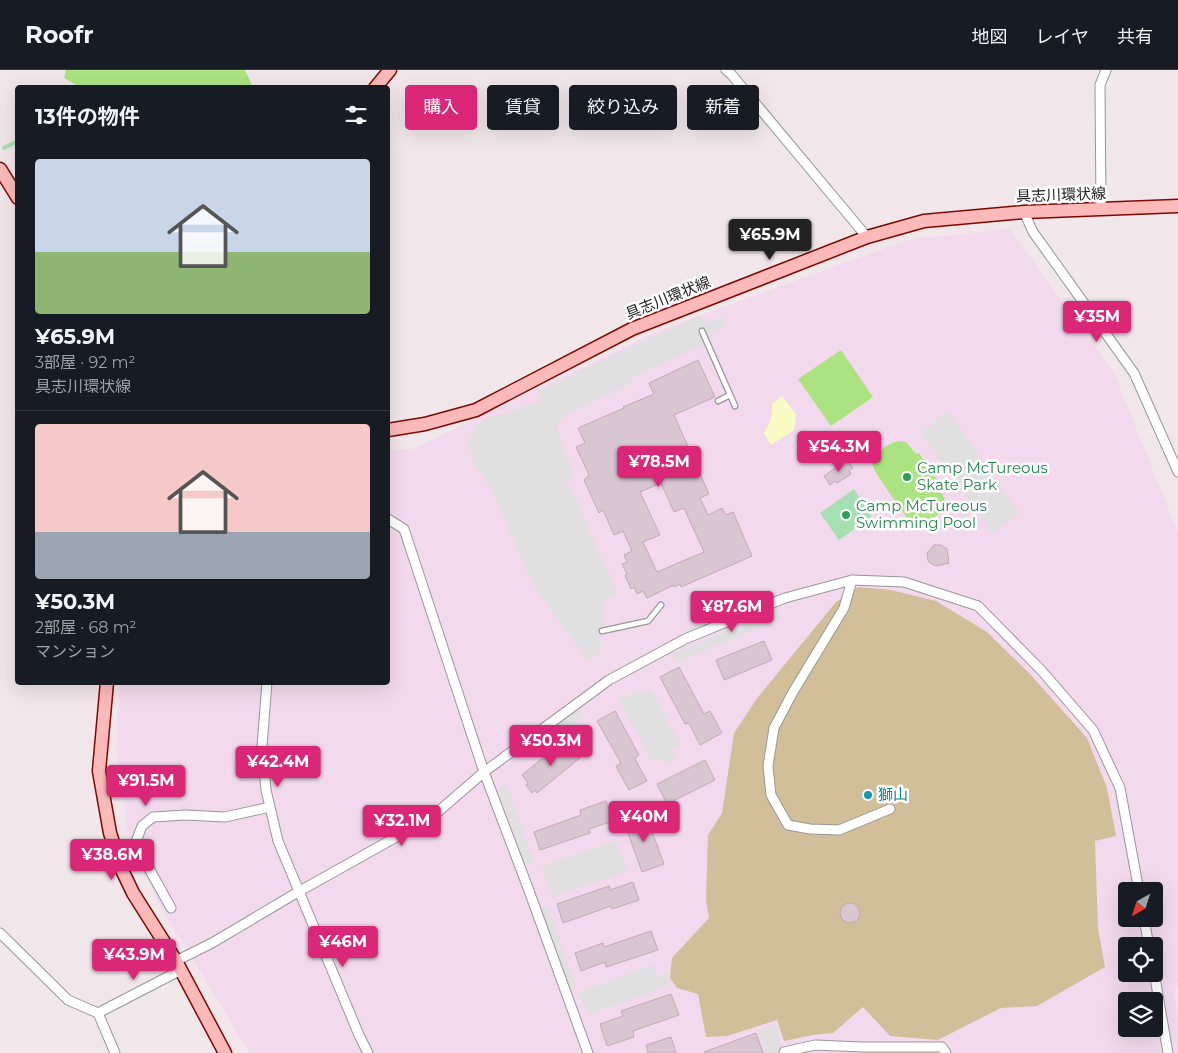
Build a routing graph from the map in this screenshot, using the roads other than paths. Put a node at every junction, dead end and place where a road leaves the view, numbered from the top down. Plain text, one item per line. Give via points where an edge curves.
1 (390, 70) edge
2 (726, 70) edge
3 (1106, 70) edge
4 (378, 85) edge
5 (0, 169) edge
6 (15, 193) edge
7 (1178, 206) edge
8 (1101, 210) junction
9 (1024, 212) junction
10 (867, 237) junction
11 (702, 331) dead end
12 (730, 395) junction
13 (718, 401) dead end
14 (735, 406) dead end
15 (390, 430) edge
16 (1178, 472) edge
17 (390, 520) edge
18 (852, 580) junction
19 (661, 605) dead end
20 (602, 631) dead end
21 (107, 685) edge
22 (267, 685) edge
23 (484, 772) junction
24 (270, 807) junction
25 (890, 809) dead end
26 (1137, 882) edge
27 (298, 892) junction
28 (171, 908) dead end
29 (0, 933) edge
30 (179, 966) junction
31 (1156, 982) edge
32 (98, 1013) junction
33 (784, 1052) edge
34 (116, 1053) edge
35 (225, 1053) edge
36 (368, 1053) edge
37 (588, 1053) edge
38 (946, 1053) edge
39 (1168, 1053) edge

1 - 4 main road
2 - 10 street
3 - 8 street via 1100,85
5 - 6 main road
7 - 8 main road, 具志川環状線
8 - 9 main road, 具志川環状線
9 - 10 main road, 具志川環状線 via 924,221
9 - 16 street via 1032,232 1134,373
10 - 15 main road, 具志川環状線 via 632,329 476,410
11 - 12 lane
12 - 13 lane
12 - 14 lane
17 - 23 street via 404,529
18 - 23 street via 785,598 685,639 609,680
18 - 25 street via 844,608 774,728 768,766 771,795 788,825 810,828 839,830
18 - 26 street via 904,582 978,606 1040,670 1093,730 1120,788
19 - 20 lane via 648,621
21 - 30 main road via 99,771 110,833 133,893
22 - 24 street via 262,746
23 - 27 street via 432,816
23 - 37 street
24 - 27 street via 278,841
24 - 28 street via 225,816 153,817 142,826 137,840 142,856
27 - 30 street
27 - 36 street
29 - 32 street via 68,1000
30 - 32 street
30 - 35 main road
31 - 39 street
32 - 34 street
33 - 38 street via 815,1045 942,1047

